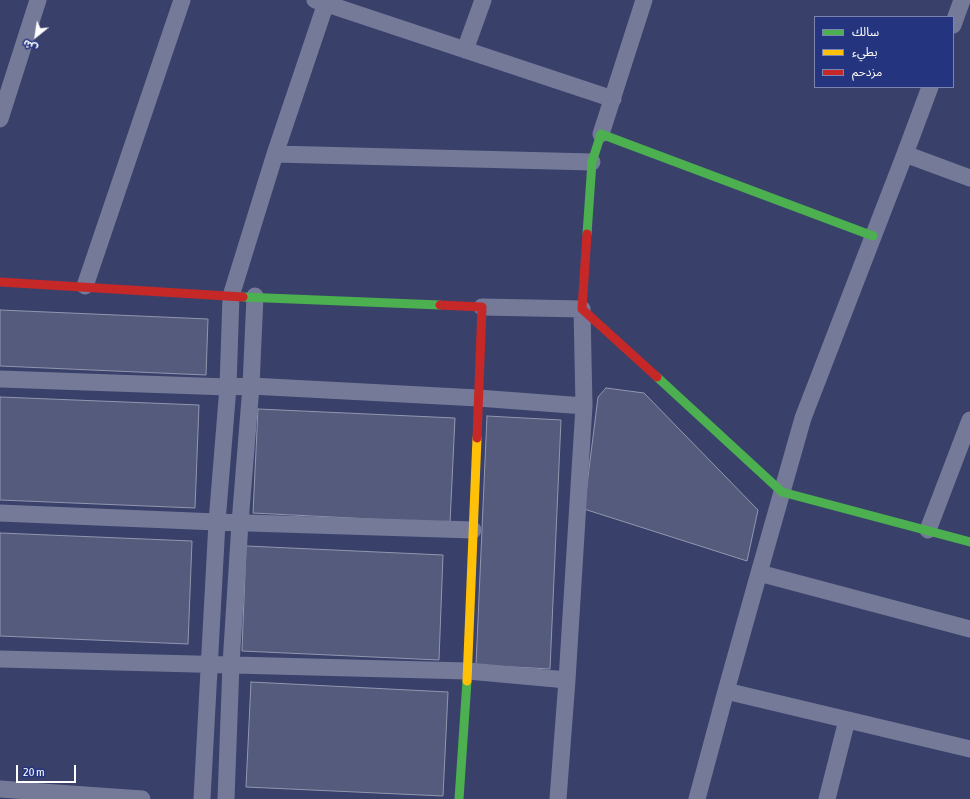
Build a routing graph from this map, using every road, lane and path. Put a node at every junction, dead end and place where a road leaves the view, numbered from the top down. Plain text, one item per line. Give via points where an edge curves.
1 (38, 0) edge
2 (182, 0) edge
3 (483, 0) edge
4 (644, 0) edge
5 (962, 0) edge
6 (322, 1) edge
7 (954, 22) edge
8 (465, 50) junction
9 (930, 88) edge
10 (613, 99) junction
11 (0, 119) edge
12 (601, 134) junction
13 (275, 154) junction
14 (905, 154) junction
15 (592, 162) junction
16 (970, 178) edge
17 (873, 236) junction
18 (0, 282) edge
19 (84, 286) junction
20 (231, 296) junction
21 (255, 296) junction
22 (482, 307) junction
23 (582, 309) junction
24 (0, 379) edge
25 (251, 386) junction
26 (228, 387) junction
27 (478, 398) junction
28 (584, 406) junction
29 (970, 420) edge
30 (782, 492) junction
31 (0, 513) edge
32 (216, 522) junction
33 (240, 523) junction
34 (473, 530) junction
35 (928, 530) junction
36 (970, 542) edge
37 (759, 573) junction
38 (970, 629) edge
39 (0, 659) edge
40 (208, 664) junction
41 (231, 664) junction
42 (468, 671) junction
43 (567, 680) junction
44 (726, 691) junction
45 (847, 720) junction
46 (970, 749) edge
47 (0, 789) edge
48 (142, 799) edge
49 (202, 799) edge
50 (226, 799) edge
51 (459, 799) edge
52 (558, 799) edge
53 (697, 799) edge
54 (827, 799) edge

1 - 11 street
2 - 19 street
3 - 8 street
4 - 10 street
5 - 7 street
6 - 8 street
6 - 13 street
8 - 10 street
9 - 14 street
10 - 12 street
12 - 15 street
12 - 17 street
13 - 15 street
13 - 20 street
14 - 16 street
14 - 17 street
15 - 23 street
17 - 30 street via 803,418
18 - 19 street
19 - 20 street
20 - 21 street
20 - 26 street
21 - 22 street
21 - 25 street
22 - 23 street
22 - 27 street
23 - 28 street
23 - 30 street
24 - 26 street
25 - 26 street
25 - 27 street
25 - 33 street
26 - 32 street
27 - 28 street
27 - 34 street
28 - 43 street
29 - 35 street
30 - 35 street
30 - 37 street
31 - 32 street
32 - 33 street
32 - 40 street
33 - 34 street
33 - 41 street
34 - 42 street
35 - 36 street
37 - 38 street
37 - 44 street
39 - 40 street
40 - 41 street
40 - 49 street
41 - 42 street
41 - 50 street
42 - 43 street
42 - 51 street
43 - 52 street
44 - 45 street
44 - 53 street
45 - 46 street
45 - 54 street
47 - 48 street

